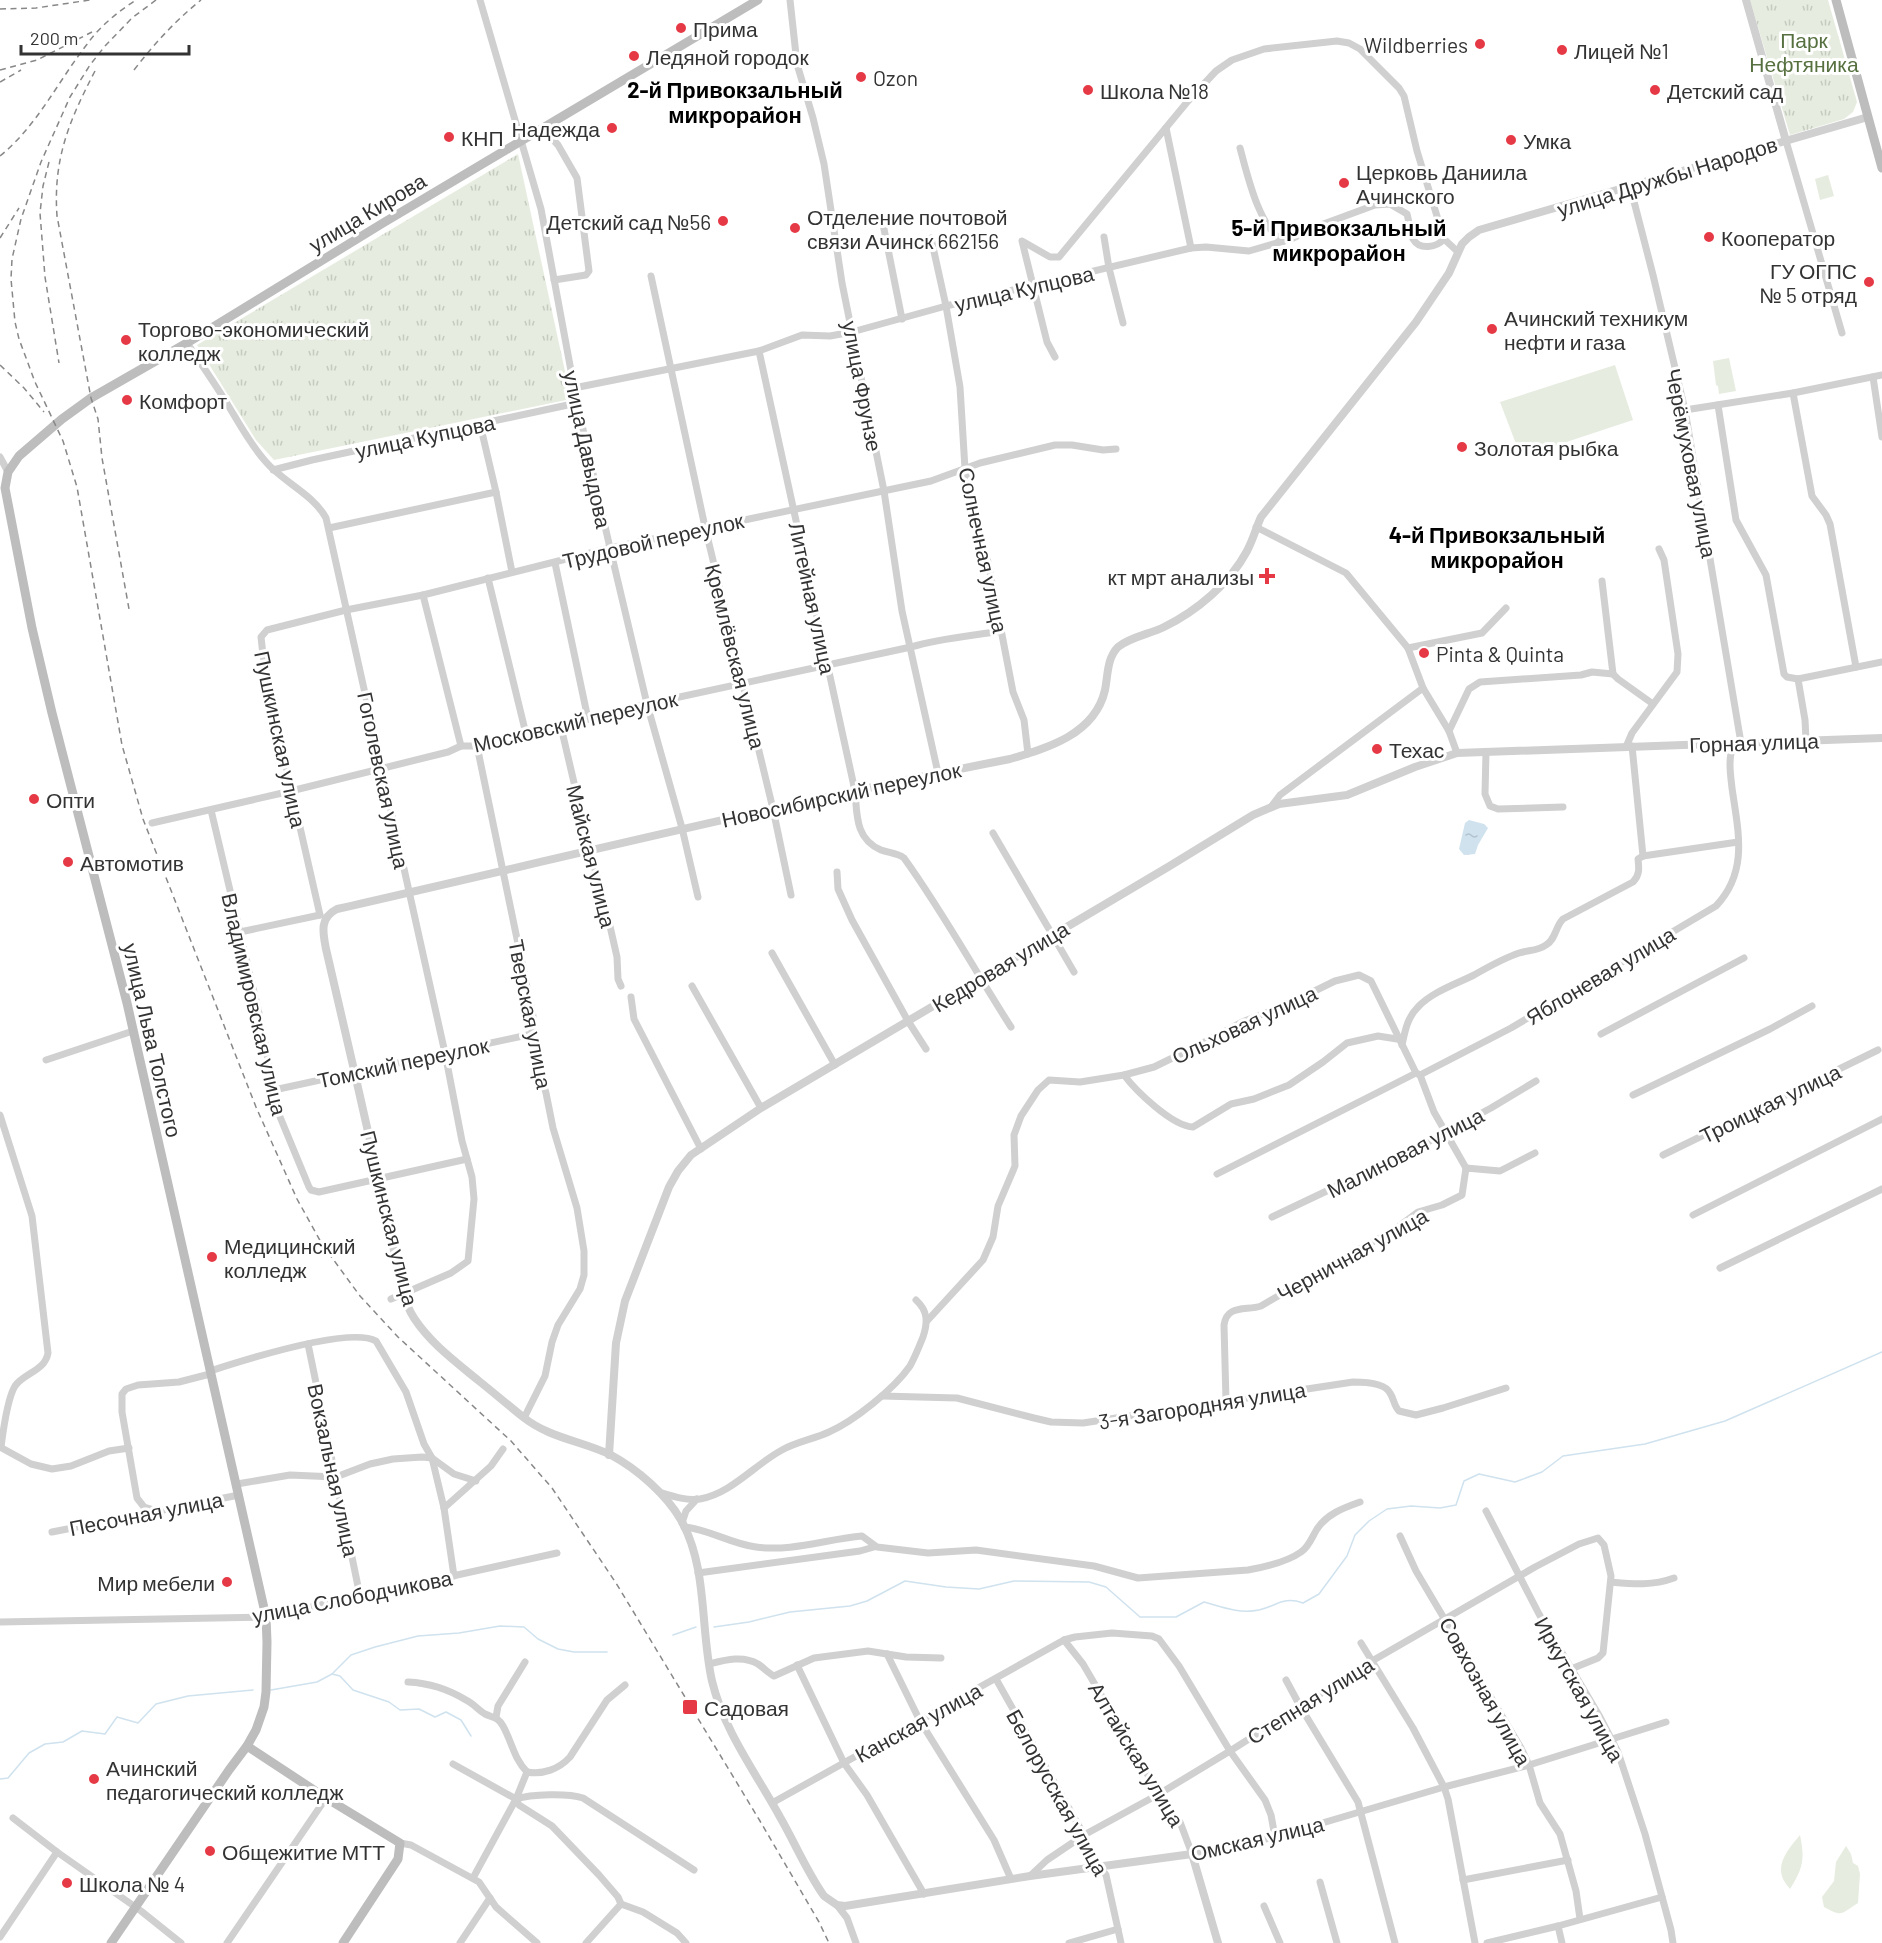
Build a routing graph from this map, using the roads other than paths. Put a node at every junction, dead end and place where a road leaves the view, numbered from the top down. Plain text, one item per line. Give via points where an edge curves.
1 (480, 0) edge
2 (758, 0) edge
3 (790, 0) edge
4 (1746, 0) edge
5 (1836, 0) edge
6 (1868, 117) junction
7 (1166, 128) junction
8 (543, 129) junction
9 (520, 141) junction
10 (1786, 141) junction
11 (1240, 148) dead end
12 (1882, 168) edge
13 (1630, 186) junction
14 (882, 219) dead end
15 (1104, 237) dead end
16 (931, 238) dead end
17 (1444, 239) junction
18 (1284, 241) junction
19 (1191, 248) junction
20 (1457, 251) junction
21 (1109, 268) junction
22 (651, 276) dead end
23 (555, 280) junction
24 (1033, 285) junction
25 (946, 306) junction
26 (902, 319) junction
27 (1123, 323) dead end
28 (852, 332) junction
29 (1842, 333) dead end
30 (187, 343) junction
31 (759, 351) junction
32 (1055, 357) dead end
33 (670, 368) junction
34 (1882, 375) edge
35 (1873, 377) junction
36 (574, 388) junction
37 (1793, 393) junction
38 (577, 403) junction
39 (1718, 405) junction
40 (1685, 410) junction
41 (480, 424) junction
42 (1882, 437) edge
43 (1116, 448) dead end
44 (0, 457) edge
45 (965, 469) junction
46 (273, 470) junction
47 (8, 472) junction
48 (884, 491) junction
49 (496, 492) junction
50 (794, 510) junction
51 (705, 527) junction
52 (1257, 527) junction
53 (329, 528) junction
54 (610, 548) junction
55 (1659, 549) dead end
56 (555, 563) junction
57 (512, 572) junction
58 (488, 578) junction
59 (1602, 581) dead end
60 (423, 595) junction
61 (1506, 608) dead end
62 (346, 610) junction
63 (1000, 631) junction
64 (262, 634) joint
65 (912, 647) junction
66 (1408, 648) junction
67 (1882, 662) edge
68 (828, 665) junction
69 (1856, 666) junction
70 (1613, 674) junction
71 (1798, 680) junction
72 (743, 684) junction
73 (1423, 688) junction
74 (647, 704) junction
75 (1653, 704) junction
76 (588, 719) junction
77 (561, 727) junction
78 (1449, 731) junction
79 (526, 734) junction
80 (1882, 738) edge
81 (1806, 740) junction
82 (1737, 742) junction
83 (461, 746) junction
84 (477, 746) junction
85 (1629, 747) junction
86 (1486, 752) junction
87 (1457, 753) junction
88 (1028, 754) junction
89 (381, 768) junction
90 (938, 773) junction
91 (291, 791) junction
92 (855, 791) junction
93 (1271, 807) junction
94 (1563, 807) dead end
95 (773, 809) junction
96 (211, 810) junction
97 (152, 823) dead end
98 (682, 828) junction
99 (993, 833) dead end
100 (1737, 842) junction
101 (590, 851) junction
102 (1643, 856) junction
103 (502, 871) junction
104 (837, 872) dead end
105 (409, 893) junction
106 (790, 895) dead end
107 (698, 897) dead end
108 (323, 916) junction
109 (240, 932) junction
110 (1052, 936) junction
111 (772, 953) dead end
112 (1744, 958) dead end
113 (1074, 972) dead end
114 (980, 978) junction
115 (621, 986) dead end
116 (692, 986) dead end
117 (632, 997) dead end
118 (1812, 1006) dead end
119 (908, 1021) junction
120 (1011, 1027) dead end
121 (133, 1031) junction
122 (532, 1034) junction
123 (1601, 1034) dead end
124 (1400, 1042) junction
125 (926, 1049) dead end
126 (1878, 1050) dead end
127 (444, 1053) junction
128 (46, 1059) dead end
129 (835, 1065) junction
130 (355, 1074) junction
131 (1124, 1074) junction
132 (1418, 1074) junction
133 (1536, 1082) dead end
134 (274, 1090) junction
135 (1633, 1095) dead end
136 (761, 1108) junction
137 (0, 1115) edge
138 (1882, 1119) edge
139 (1446, 1132) junction
140 (701, 1149) junction
141 (1535, 1153) dead end
142 (1663, 1155) dead end
143 (466, 1159) junction
144 (1466, 1168) junction
145 (1217, 1174) dead end
146 (379, 1178) junction
147 (1882, 1189) edge
148 (1693, 1215) dead end
149 (1272, 1217) dead end
150 (1720, 1268) dead end
151 (403, 1292) junction
152 (391, 1299) dead end
153 (916, 1300) dead end
154 (927, 1321) junction
155 (308, 1344) junction
156 (210, 1372) junction
157 (1506, 1388) dead end
158 (882, 1396) junction
159 (1226, 1401) junction
160 (524, 1418) junction
161 (0, 1447) edge
162 (129, 1448) junction
163 (503, 1449) dead end
164 (609, 1455) junction
165 (432, 1458) junction
166 (336, 1477) junction
167 (476, 1481) junction
168 (237, 1484) junction
169 (657, 1491) junction
170 (239, 1495) junction
171 (697, 1499) junction
172 (1360, 1502) dead end
173 (444, 1508) junction
174 (154, 1510) junction
175 (1486, 1511) dead end
176 (683, 1525) junction
177 (52, 1532) dead end
178 (1400, 1536) dead end
179 (874, 1547) junction
180 (557, 1553) dead end
181 (698, 1573) junction
182 (454, 1576) junction
183 (1521, 1576) junction
184 (1674, 1578) dead end
185 (1611, 1582) junction
186 (360, 1596) junction
187 (266, 1617) junction
188 (1446, 1619) junction
189 (0, 1622) edge
190 (1064, 1640) junction
191 (1361, 1643) dead end
192 (887, 1654) junction
193 (941, 1658) dead end
194 (1372, 1661) junction
195 (525, 1662) dead end
196 (709, 1664) junction
197 (797, 1665) junction
198 (1572, 1669) junction
199 (996, 1679) junction
200 (1287, 1680) dead end
201 (408, 1682) dead end
202 (625, 1685) dead end
203 (1300, 1706) junction
204 (496, 1717) junction
205 (920, 1721) junction
206 (1666, 1722) dead end
207 (1611, 1739) junction
208 (247, 1746) junction
209 (1230, 1751) junction
210 (844, 1763) junction
211 (453, 1764) dead end
212 (1529, 1765) junction
213 (527, 1772) junction
214 (1444, 1787) junction
215 (1159, 1794) junction
216 (326, 1798) junction
217 (516, 1798) junction
218 (772, 1803) junction
219 (1361, 1812) junction
220 (13, 1818) dead end
221 (1084, 1835) junction
222 (1275, 1837) junction
223 (400, 1843) junction
224 (57, 1852) junction
225 (1192, 1854) junction
226 (1568, 1860) junction
227 (1100, 1867) junction
228 (693, 1870) dead end
229 (1030, 1876) junction
230 (473, 1878) junction
231 (1011, 1879) junction
232 (1463, 1880) junction
233 (1320, 1882) dead end
234 (924, 1894) junction
235 (1662, 1897) junction
236 (490, 1898) junction
237 (621, 1904) junction
238 (837, 1905) junction
239 (1264, 1906) dead end
240 (135, 1907) junction
241 (1580, 1919) junction
242 (1558, 1926) junction
243 (1118, 1929) junction
244 (0, 1937) edge
245 (111, 1943) edge
246 (181, 1943) edge
247 (227, 1943) edge
248 (343, 1943) edge
249 (460, 1943) edge
250 (537, 1943) edge
251 (586, 1943) edge
252 (686, 1943) edge
253 (856, 1943) edge
254 (1068, 1943) edge
255 (1121, 1943) edge
256 (1218, 1943) edge
257 (1280, 1943) edge
258 (1337, 1943) edge
259 (1395, 1943) edge
260 (1475, 1943) edge
261 (1487, 1943) edge
262 (1562, 1943) edge
263 (1674, 1943) edge

1 - 9 street, улица Давыдова
2 - 8 main road, улица Кирова
3 - 28 street, улица Фрунзе via 797,64 824,164
4 - 10 street
5 - 6 main road
6 - 10 street, улица Дружбы Народов
6 - 12 main road
7 - 17 street via 1216,70 1232,60 1275,47 1349,43 1395,82 1404,96
7 - 19 street
7 - 24 street via 1064,253 1050,257 1022,241
8 - 9 main road, улица Кирова
8 - 23 street via 558,145 577,178 590,271
9 - 23 street, улица Давыдова
9 - 30 main road, улица Кирова
10 - 13 street, улица Дружбы Народов
10 - 29 street
11 - 18 street via 1256,204 1274,235
13 - 20 street, улица Дружбы Народов via 1479,230
13 - 40 street, Черёмуховая улица
14 - 26 street
15 - 21 street
16 - 25 street, Солнечная улица
17 - 18 street, улица Купцова via 1436,246 1420,245 1413,239 1407,214 1390,204 1367,208
17 - 20 street
18 - 19 street, улица Купцова via 1249,251
19 - 21 street, улица Купцова
20 - 52 street, улица Дружбы Народов via 1449,273 1416,322
21 - 24 street, улица Купцова
21 - 27 street
22 - 33 street, Кремлёвская улица
23 - 36 street, улица Давыдова
24 - 25 street, улица Купцова
24 - 32 street via 1047,342
25 - 26 street, улица Купцова
25 - 45 street, Солнечная улица via 960,387
26 - 28 street, улица Купцова
28 - 31 street, улица Купцова via 802,335
28 - 48 street, улица Фрунзе
30 - 46 street, Гоголевская улица via 244,433
30 - 47 main road, улица Кирова via 91,398 18,456
31 - 33 street, улица Купцова
31 - 50 street, Литейная улица
33 - 36 street, улица Купцова
33 - 51 street, Кремлёвская улица
34 - 35 street
35 - 37 street
35 - 42 street
36 - 38 street, улица Давыдова
37 - 39 street
37 - 69 street via 1812,496 1830,524
38 - 41 street, улица Купцова
38 - 54 street, улица Давыдова
39 - 40 street
39 - 71 street via 1736,520 1766,575 1782,670 1787,677
40 - 82 street, Черёмуховая улица
41 - 46 street, улица Купцова
41 - 49 street
43 - 45 street, Трудовой переулок via 1059,444
44 - 47 street
45 - 48 street, Трудовой переулок
45 - 63 street, Солнечная улица
46 - 53 street, Гоголевская улица via 320,509
47 - 121 main road, улица Льва Толстого via 5,488 32,628
48 - 50 street, Трудовой переулок
48 - 65 street, улица Фрунзе via 902,611
49 - 53 street
49 - 57 street
50 - 51 street, Трудовой переулок
50 - 68 street, Литейная улица
51 - 54 street, Трудовой переулок
51 - 72 street, Кремлёвская улица
52 - 66 street via 1346,573
52 - 88 street, Новосибирский переулок via 1235,569 1202,602 1173,622 1117,648 1110,660 1100,703 1082,726 1060,742
53 - 62 street, Гоголевская улица
54 - 56 street, Трудовой переулок
54 - 74 street, улица Давыдова
55 - 75 street via 1664,560 1679,663 1677,672
56 - 57 street, Трудовой переулок
56 - 76 street
57 - 58 street, Трудовой переулок
58 - 60 street, Трудовой переулок
58 - 79 street
59 - 70 street
60 - 62 street, Трудовой переулок
60 - 83 street
61 - 66 street via 1482,633
62 - 64 street, Трудовой переулок
62 - 89 street, Гоголевская улица
63 - 65 street, Московский переулок via 939,639
63 - 88 street, Солнечная улица via 1013,692 1024,720
64 - 91 street, Пушкинская улица via 262,655
65 - 68 street, Московский переулок
65 - 90 street, улица Фрунзе
66 - 73 street
67 - 69 street
68 - 72 street, Московский переулок
68 - 92 street, Литейная улица
69 - 71 street
70 - 75 street
70 - 78 street via 1592,672 1480,682 1471,686
71 - 81 street
72 - 74 street, Московский переулок
72 - 95 street, Кремлёвская улица
73 - 78 street
73 - 93 street via 1280,795
74 - 76 street, Московский переулок
74 - 98 street, улица Давыдова
75 - 85 street via 1632,733
76 - 77 street, Московский переулок
77 - 79 street, Московский переулок
77 - 101 street, Майская улица
78 - 87 street
79 - 84 street, Московский переулок
80 - 81 street, Горная улица
81 - 82 street, Горная улица
82 - 85 street, Горная улица
82 - 100 street, Черёмуховая улица via 1729,762
83 - 84 street, Московский переулок
83 - 89 street, Московский переулок
84 - 103 street, Тверская улица
85 - 86 street, Кедровая улица
85 - 102 street
86 - 87 street, Кедровая улица
86 - 94 street via 1485,794 1490,806
87 - 93 street, Кедровая улица via 1340,797
88 - 90 street, Новосибирский переулок
89 - 91 street, Московский переулок
89 - 105 street, Гоголевская улица
90 - 92 street, Новосибирский переулок
91 - 96 street, Московский переулок
91 - 108 street, Пушкинская улица
92 - 95 street, Новосибирский переулок
92 - 114 street, Литейная улица via 860,832 869,843 904,858
93 - 110 street, Кедровая улица via 1239,822
95 - 98 street, Новосибирский переулок
95 - 106 street, Кремлёвская улица
96 - 97 street, Московский переулок
96 - 109 street, Владимировская улица
98 - 101 street, Новосибирский переулок
98 - 107 street, улица Давыдова
99 - 110 street
100 - 102 street
100 - 132 street, Яблоневая улица via 1735,879 1716,906 1511,1028
101 - 103 street, Новосибирский переулок
101 - 115 street, Майская улица via 610,924
102 - 124 street via 1638,859 1639,872 1633,882 1563,919 1547,945 1503,960 1418,1006
103 - 105 street, Новосибирский переулок
103 - 122 street, Тверская улица via 533,1016
104 - 119 street via 844,903
105 - 108 street, Новосибирский переулок via 337,909
105 - 127 street, Гоголевская улица
108 - 109 street, Новосибирский переулок
108 - 130 street, Пушкинская улица via 323,932
109 - 134 street, Владимировская улица
110 - 113 street
110 - 114 street, Кедровая улица
111 - 129 street
112 - 123 street
114 - 119 street, Кедровая улица
114 - 120 street
116 - 136 street
117 - 140 street via 634,1019
118 - 135 street
119 - 125 street
119 - 129 street, Кедровая улица
121 - 128 street
121 - 156 main road, улица Льва Толстого
122 - 127 street, Томский переулок
122 - 160 street, Тверская улица via 553,1128 577,1208 584,1280 558,1325 545,1376
124 - 131 street via 1378,1036 1347,1043 1289,1085 1231,1104 1193,1127 1168,1115 1134,1088
124 - 131 street, Ольховая улица via 1371,981 1359,975 1335,981 1242,1022 1154,1067
124 - 132 street
126 - 142 street, Троицкая улица
127 - 130 street, Томский переулок
127 - 143 street, Гоголевская улица
129 - 136 street, Кедровая улица
130 - 134 street, Томский переулок
130 - 146 street, Пушкинская улица
131 - 154 street, Ольховая улица via 1080,1082 1049,1080 1038,1090 1014,1135 1015,1166 998,1206 993,1237 983,1260
132 - 139 street
132 - 145 street, Яблоневая улица
133 - 139 street, Малиновая улица
134 - 146 street, Владимировская улица via 279,1118 309,1187 319,1192
136 - 140 street, Кедровая улица
137 - 161 street via 32,1216 48,1353 43,1365 15,1386
138 - 148 street
139 - 144 street
139 - 149 street, Малиновая улица
140 - 164 street, Кедровая улица via 687,1158 669,1187 625,1301 616,1343
141 - 144 street via 1500,1171
143 - 146 street
143 - 151 street, Гоголевская улица via 474,1206 469,1257 466,1263 436,1280
144 - 159 street, Черничная улица via 1462,1195 1418,1212 1391,1232 1261,1306 1230,1312 1224,1325
146 - 151 street, Пушкинская улица
147 - 150 street
151 - 152 street
151 - 160 street, Пушкинская улица via 432,1341
153 - 154 street
154 - 158 street via 910,1366
155 - 156 street
155 - 165 street via 358,1337 379,1344 406,1392
155 - 166 street, Вокзальная улица
156 - 162 street via 179,1382 126,1389 120,1402
156 - 168 main road, улица Льва Толстого
157 - 159 street, 3-я Загородняя улица via 1411,1415 1399,1411 1385,1388 1362,1382
158 - 159 street, 3-я Загородняя улица via 957,1398 1034,1419 1083,1423
158 - 171 street via 837,1428 784,1449 729,1487
160 - 164 street, Пушкинская улица via 554,1436
161 - 162 street via 31,1464 52,1469
162 - 174 street via 137,1498 144,1507
163 - 167 street
164 - 169 street, Пушкинская улица
165 - 166 street, Песочная улица via 393,1459
165 - 167 street via 454,1474
165 - 173 street
166 - 168 street, Песочная улица via 290,1475
166 - 186 street, Вокзальная улица
167 - 173 street
168 - 170 main road, улица Льва Толстого
169 - 171 street
169 - 176 street, Пушкинская улица
170 - 174 street, Песочная улица
170 - 187 main road, улица Льва Толстого
171 - 176 street via 686,1511
172 - 179 street via 1327,1517 1301,1553 1248,1570 1138,1578 1094,1566 976,1550 928,1553
173 - 182 street
174 - 177 street, Песочная улица
175 - 183 street, Иркутская улица
176 - 179 street via 757,1547 862,1536
176 - 181 street, Пушкинская улица
178 - 188 street, Совхозная улица
179 - 181 street
180 - 182 street, улица Слободчикова
181 - 196 street, Пушкинская улица
182 - 186 street, улица Слободчикова
183 - 185 street, Степная улица via 1579,1544 1598,1538 1604,1545
183 - 188 street, Степная улица
183 - 198 street, Иркутская улица
184 - 185 street via 1645,1585
185 - 198 street via 1603,1653
186 - 187 street, улица Слободчикова
187 - 189 street, улица Слободчикова
187 - 208 main road, улица Льва Толстого via 266,1692 260,1719
188 - 194 street, Степная улица
188 - 212 street, Совхозная улица
190 - 199 street, Канская улица
190 - 209 street via 1112,1633 1156,1637 1179,1666
190 - 215 street, Алтайская улица via 1083,1664
191 - 194 street
192 - 193 street
192 - 197 street via 872,1651 814,1658
192 - 205 street
194 - 203 street, Степная улица
194 - 214 street
195 - 204 street via 498,1706
196 - 197 street via 747,1660 774,1676
196 - 218 street, Пушкинская улица via 722,1709
197 - 210 street
198 - 207 street, Иркутская улица
199 - 205 street, Канская улица
199 - 221 street, Белорусская улица
200 - 203 street
201 - 204 street via 436,1686
202 - 213 street via 607,1700 564,1764 548,1771
203 - 209 street, Степная улица
203 - 219 street via 1353,1791
204 - 213 street
205 - 210 street, Канская улица
205 - 231 street via 994,1840
206 - 207 street, Омская улица
207 - 212 street, Омская улица
207 - 235 street, Иркутская улица via 1621,1759
208 - 216 main road
208 - 240 main road, улица Льва Толстого
209 - 215 street, Степная улица
209 - 222 street via 1265,1800
210 - 218 street, Канская улица
210 - 234 street
211 - 217 street
212 - 214 street, Омская улица
212 - 226 street, Совхозная улица via 1540,1803 1560,1833
213 - 217 street
214 - 219 street, Омская улица
214 - 232 street
215 - 221 street, Степная улица
215 - 225 street, Алтайская улица via 1180,1821
216 - 223 main road
216 - 247 street
217 - 228 street via 583,1798
217 - 230 street
217 - 237 street via 552,1826
218 - 238 street, Пушкинская улица via 822,1893
219 - 222 street, Омская улица
219 - 259 street
220 - 224 street
221 - 227 street, Белорусская улица
221 - 229 street, Степная улица
222 - 225 street, Омская улица
223 - 230 street
223 - 248 main road via 398,1859
224 - 240 street
224 - 244 street
225 - 227 street, Омская улица
225 - 256 street, Алтайская улица
226 - 232 street
226 - 241 street, Совхозная улица
227 - 229 street, Омская улица
227 - 243 street, Белорусская улица via 1106,1875
229 - 231 street, Омская улица
230 - 236 street
231 - 234 street, Омская улица
232 - 260 street
233 - 258 street
234 - 238 street, Омская улица
235 - 241 street
235 - 263 street, Иркутская улица
236 - 249 street
236 - 250 street
237 - 251 street
237 - 252 street via 644,1912
238 - 253 street via 849,1922
239 - 257 street
240 - 245 main road, улица Льва Толстого
240 - 246 street
241 - 242 street
242 - 261 street
242 - 262 street
243 - 254 street
243 - 255 street, Белорусская улица

